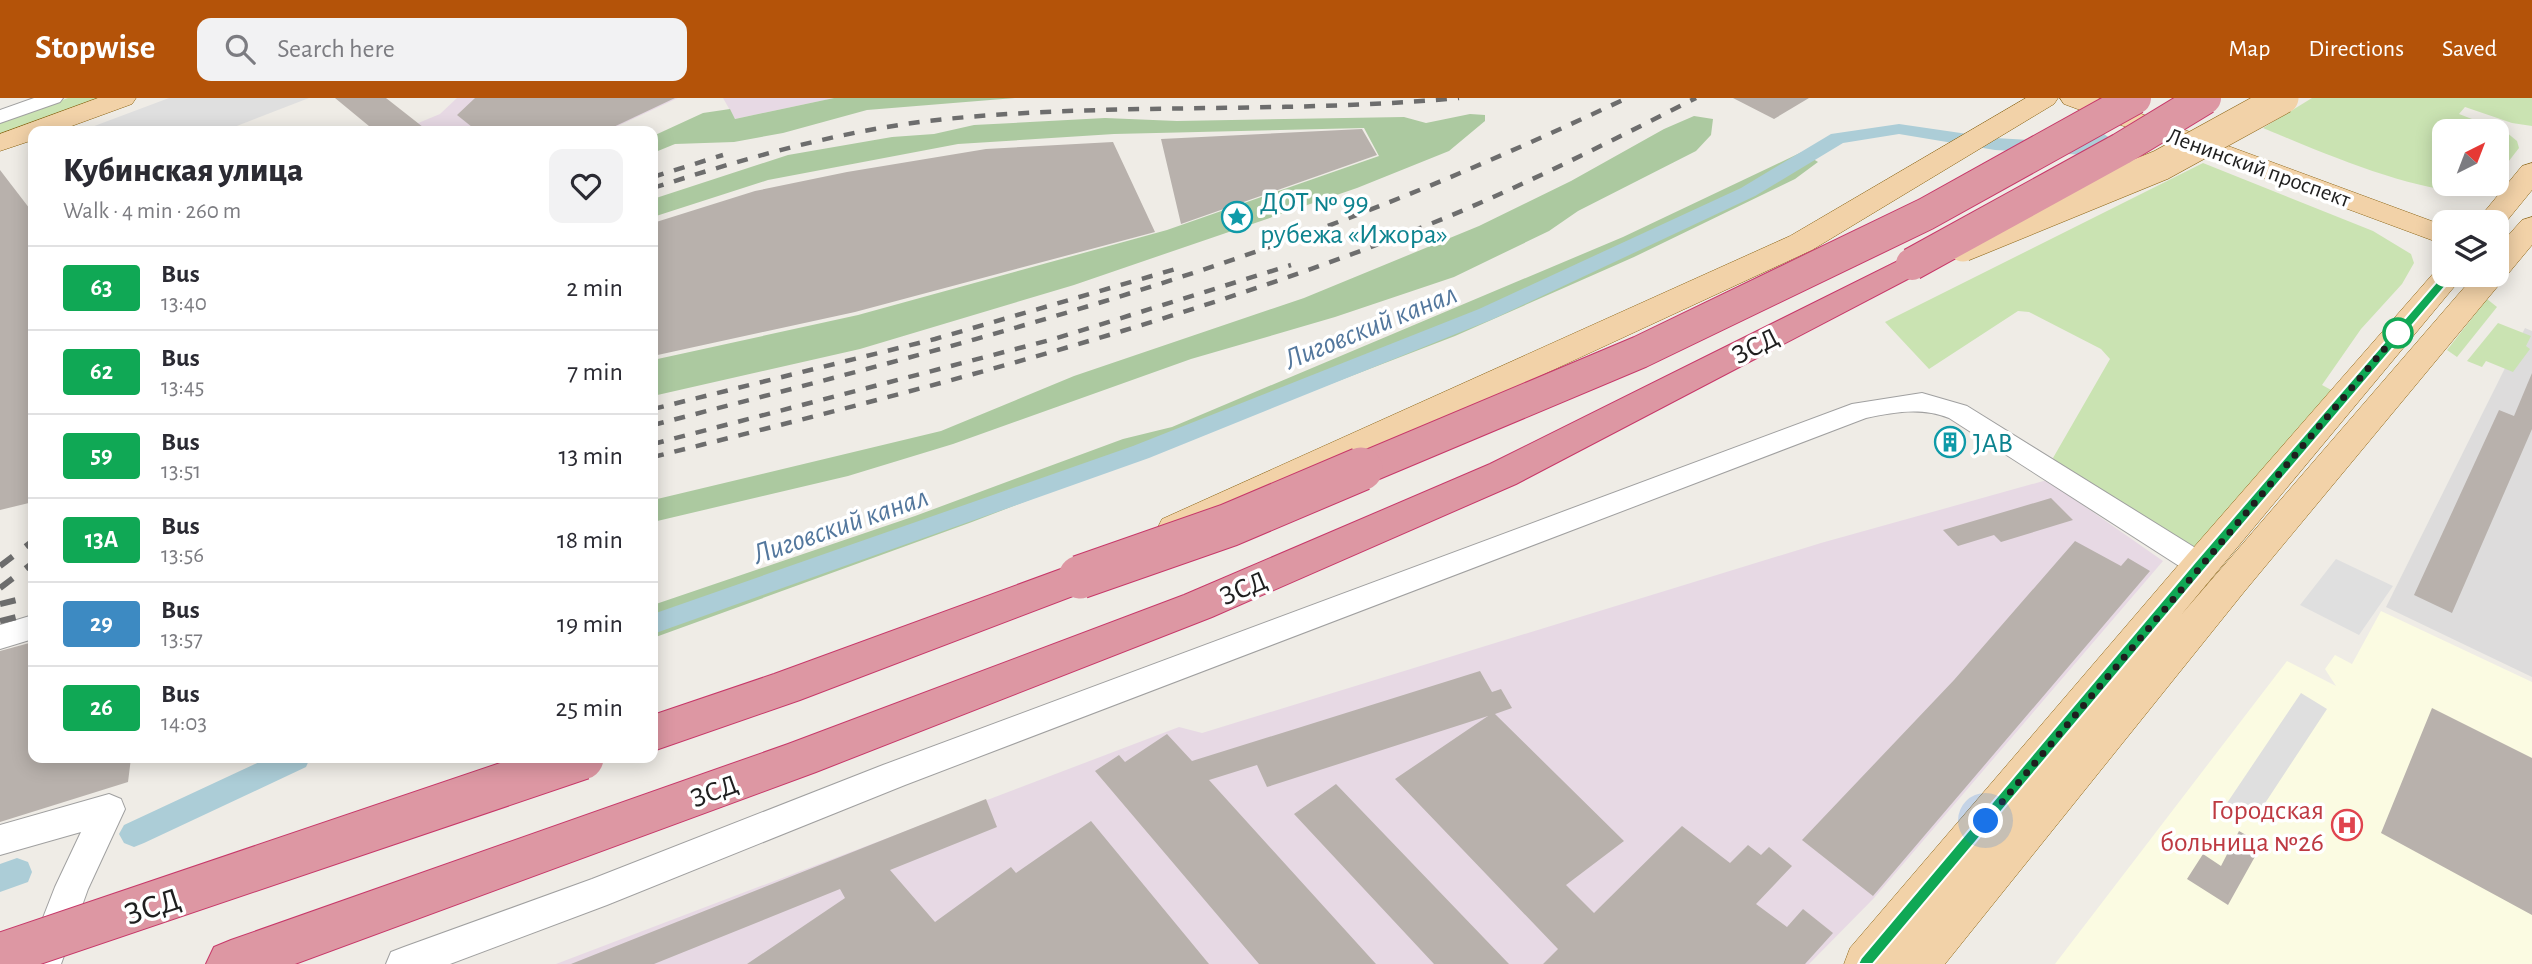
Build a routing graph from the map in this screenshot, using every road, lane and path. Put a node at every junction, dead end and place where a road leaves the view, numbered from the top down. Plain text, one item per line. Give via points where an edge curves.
1 (52, 98) edge
2 (123, 98) edge
3 (148, 98) edge
4 (2045, 98) edge
5 (2073, 98) edge
6 (2125, 98) edge
7 (2135, 98) edge
8 (2146, 98) edge
9 (2283, 98) edge
10 (2196, 109) edge
11 (0, 117) edge
12 (46, 126) edge
13 (72, 126) edge
14 (28, 133) edge
15 (2237, 138) dead end
16 (28, 142) edge
17 (0, 143) edge
18 (0, 153) edge
19 (2532, 172) edge
20 (2437, 210) edge
21 (2501, 210) edge
22 (2432, 231) edge
23 (2512, 252) edge
24 (1912, 264) junction
25 (2439, 287) edge
26 (2200, 565) junction
27 (1080, 577) junction
28 (28, 628) edge
29 (0, 637) edge
30 (658, 731) edge
31 (567, 763) edge
32 (0, 840) edge
33 (0, 955) edge
34 (43, 964) edge
35 (231, 964) edge
36 (404, 964) edge
37 (1867, 964) edge
38 (1916, 964) edge

1 - 11 street
2 - 12 main road
3 - 13 main road
4 - 27 main road, bridge via 1801,243 1216,507
5 - 22 main road, Ленинский проспект
6 - 10 main road, Ленинский проспект
7 - 27 highway, ЗСД, bridge via 1926,214 1640,352 1229,525
8 - 10 main road
9 - 24 main road, bridge via 2161,165 2020,225
10 - 24 highway, ЗСД, bridge
14 - 17 main road
15 - 20 main road, Ленинский проспект
16 - 18 main road
19 - 21 main road
23 - 38 main road via 2223,590
24 - 35 highway, ЗСД via 1503,474 1198,606 800,759
25 - 26 main road
26 - 36 street via 1958,412 1917,400 1861,410
26 - 37 main road
27 - 30 highway, ЗСД
28 - 29 street
31 - 33 highway, ЗСД, bridge
32 - 34 street via 109,809

